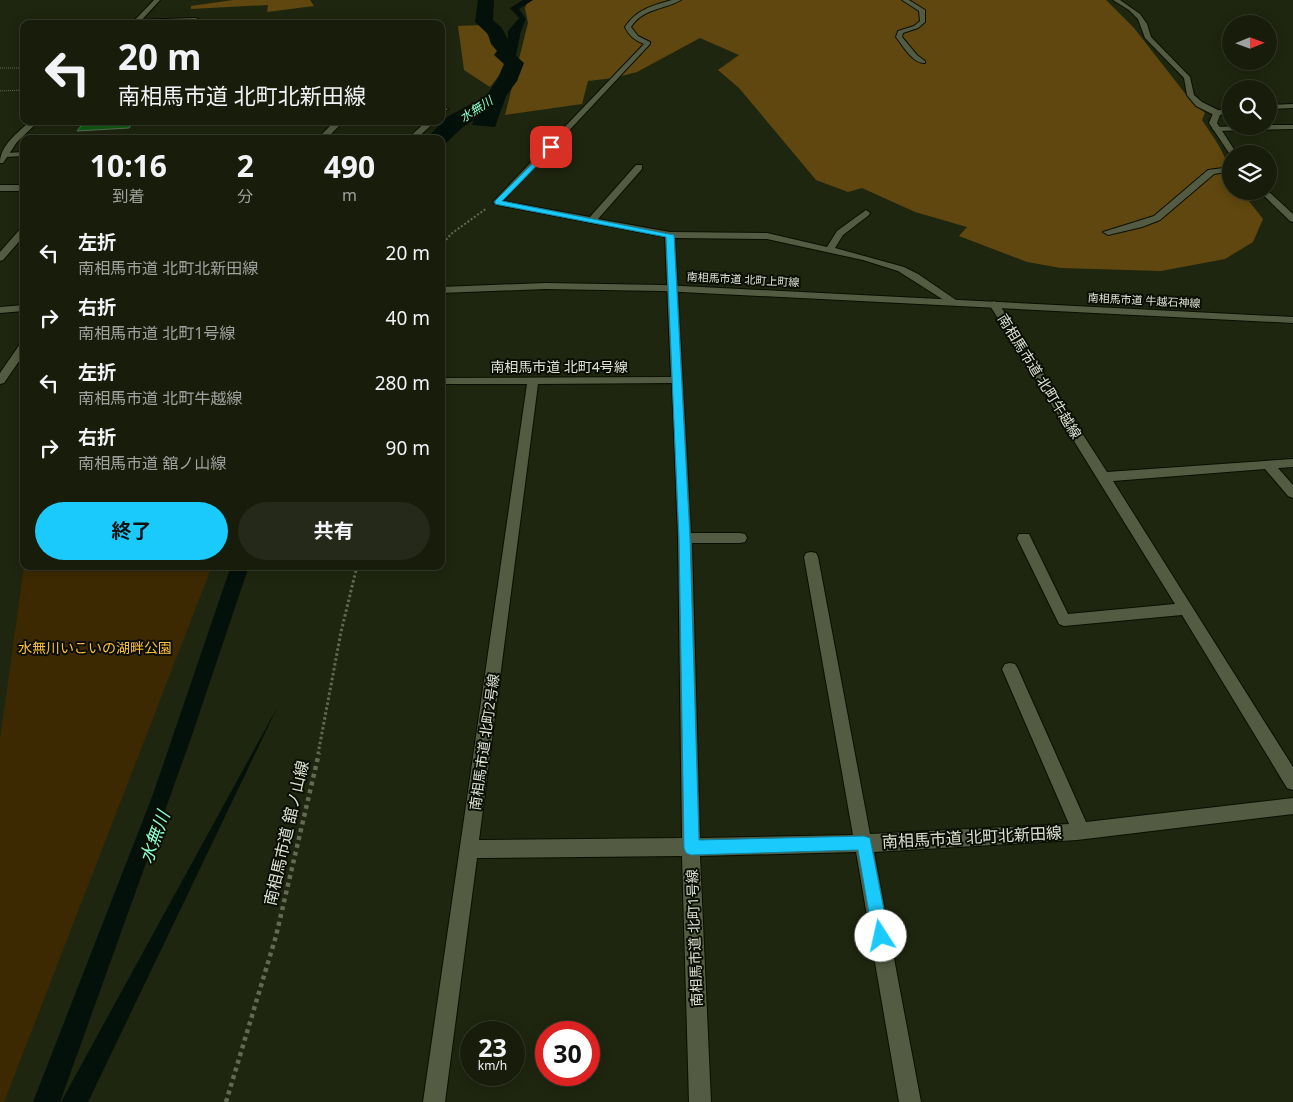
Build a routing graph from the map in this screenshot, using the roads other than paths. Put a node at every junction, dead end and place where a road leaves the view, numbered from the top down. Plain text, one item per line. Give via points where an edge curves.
1 (157, 0) edge
2 (678, 0) edge
3 (906, 0) edge
4 (1116, 0) edge
5 (138, 20) edge
6 (923, 62) dead end
7 (1293, 106) edge
8 (1277, 107) edge
9 (1222, 112) edge
10 (1217, 113) junction
11 (31, 125) edge
12 (336, 125) edge
13 (427, 125) edge
14 (1293, 127) edge
15 (1216, 129) junction
16 (325, 135) edge
17 (416, 135) edge
18 (1227, 145) edge
19 (20, 155) edge
20 (2, 158) edge
21 (640, 168) dead end
22 (1222, 170) edge
23 (0, 188) edge
24 (20, 188) edge
25 (1273, 200) edge
26 (866, 213) dead end
27 (1293, 219) edge
28 (592, 220) junction
29 (1108, 232) dead end
30 (20, 235) edge
31 (670, 235) junction
32 (829, 250) junction
33 (0, 258) edge
34 (674, 288) junction
35 (445, 290) edge
36 (954, 302) junction
37 (994, 304) junction
38 (20, 308) edge
39 (0, 310) edge
40 (1292, 321) edge
41 (20, 352) edge
42 (677, 380) junction
43 (0, 381) edge
44 (445, 381) edge
45 (533, 381) junction
46 (1293, 463) edge
47 (1268, 465) junction
48 (1104, 477) junction
49 (1293, 493) edge
50 (685, 538) junction
51 (740, 538) dead end
52 (1024, 538) dead end
53 (811, 557) dead end
54 (1186, 609) junction
55 (1010, 669) dead end
56 (1293, 782) edge
57 (1293, 806) edge
58 (1081, 830) junction
59 (864, 843) junction
60 (691, 848) junction
61 (469, 849) junction
62 (434, 1102) edge
63 (700, 1102) edge
64 (910, 1102) edge

1 - 5 street
2 - 28 street via 647,10 631,21 630,32 648,43 497,202
3 - 6 street via 922,10 923,21 900,32 899,37
4 - 10 street via 1139,15 1148,38 1187,77 1195,100
7 - 8 street
9 - 10 street
10 - 15 street via 1213,123
11 - 20 street via 14,140
12 - 16 street
13 - 17 street
14 - 15 street
15 - 18 street
19 - 20 street
21 - 28 street
22 - 29 street via 1211,172 1157,218
23 - 24 street
25 - 27 street
26 - 32 street via 840,233
28 - 31 street
30 - 33 street
31 - 32 street via 753,235
31 - 34 street, 南相馬市道 北町1号線
32 - 36 street via 902,269
34 - 35 street, 南相馬市道 北町上町線 via 545,286
34 - 36 street, 南相馬市道 北町上町線
34 - 42 street, 南相馬市道 北町1号線
36 - 37 street, 南相馬市道 北町牛越線
37 - 40 street, 南相馬市道 牛越石神線
37 - 48 street, 南相馬市道 北町牛越線
38 - 39 street
41 - 43 street
42 - 45 street, 南相馬市道 北町4号線
42 - 50 street, 南相馬市道 北町1号線
44 - 45 street, 南相馬市道 北町4号線
45 - 61 street, 南相馬市道 北町2号線
46 - 47 street
47 - 48 street
47 - 49 street
48 - 54 street, 南相馬市道 北町牛越線
50 - 51 street
50 - 60 street, 南相馬市道 北町1号線
52 - 54 street via 1064,620
53 - 59 street
54 - 56 street, 南相馬市道 北町牛越線
55 - 58 street
57 - 58 street, 南相馬市道 北町北新田線
58 - 59 street, 南相馬市道 北町北新田線 via 1006,837
59 - 60 street, 南相馬市道 北町北新田線
59 - 64 street
60 - 61 street, 南相馬市道 北町北新田線
60 - 63 street, 南相馬市道 北町1号線
61 - 62 street, 南相馬市道 北町2号線

